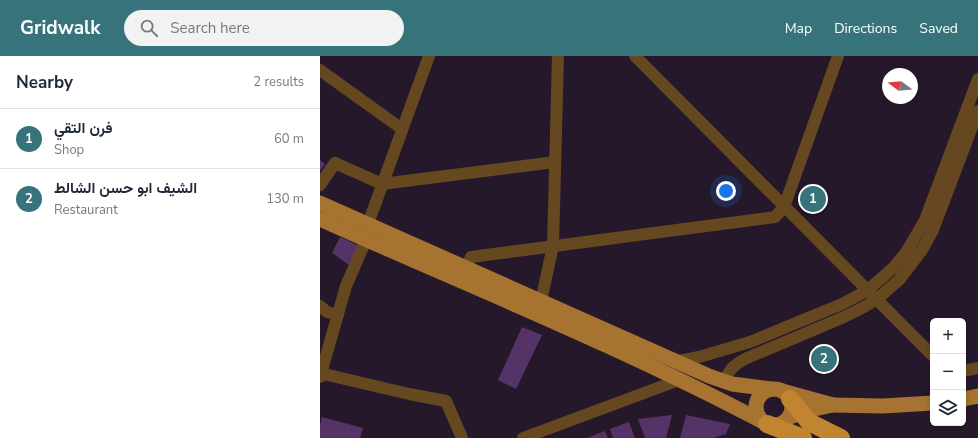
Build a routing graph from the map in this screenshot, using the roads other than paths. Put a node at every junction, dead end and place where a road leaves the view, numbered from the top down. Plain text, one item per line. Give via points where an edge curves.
1 (429, 56) edge
2 (558, 56) edge
3 (635, 56) edge
4 (838, 56) edge
5 (320, 70) edge
6 (978, 79) edge
7 (978, 111) edge
8 (402, 129) junction
9 (554, 162) junction
10 (382, 184) junction
11 (320, 185) edge
12 (320, 203) edge
13 (784, 207) junction
14 (320, 219) edge
15 (368, 224) junction
16 (366, 240) junction
17 (553, 246) junction
18 (466, 268) junction
19 (873, 294) junction
20 (541, 301) junction
21 (320, 306) edge
22 (338, 315) junction
23 (931, 354) edge
24 (674, 362) junction
25 (978, 368) edge
26 (966, 370) edge
27 (320, 375) edge
28 (679, 380) junction
29 (725, 381) junction
30 (978, 396) edge
31 (966, 398) edge
32 (786, 402) junction
33 (930, 403) edge
34 (833, 405) junction
35 (767, 424) junction
36 (462, 438) edge
37 (523, 438) edge
38 (803, 438) edge
39 (841, 438) edge

1 - 8 street
2 - 9 street
3 - 13 street
4 - 13 street
5 - 8 street
6 - 19 street via 925,220
7 - 19 street via 933,230 922,250 898,280
8 - 10 street
9 - 10 street
9 - 17 street
10 - 11 street via 335,163
10 - 15 street
12 - 15 main road
13 - 17 street via 775,217
13 - 19 street
14 - 16 main road
15 - 18 main road
16 - 22 street via 346,286
16 - 28 main road via 538,314
17 - 18 street via 471,257
17 - 20 street
18 - 20 main road
19 - 23 street
19 - 24 street via 750,342
19 - 29 street via 864,307 747,358 734,366
20 - 24 main road
21 - 22 street via 327,312
22 - 27 street
24 - 29 main road
25 - 26 street
27 - 36 street via 446,401
28 - 35 main road
28 - 37 street
29 - 32 main road
30 - 31 main road
32 - 34 main road
32 - 34 main road
32 - 35 main road via 777,425
32 - 35 main road via 761,395 756,411
32 - 39 highway via 809,422
33 - 34 main road
35 - 38 highway

